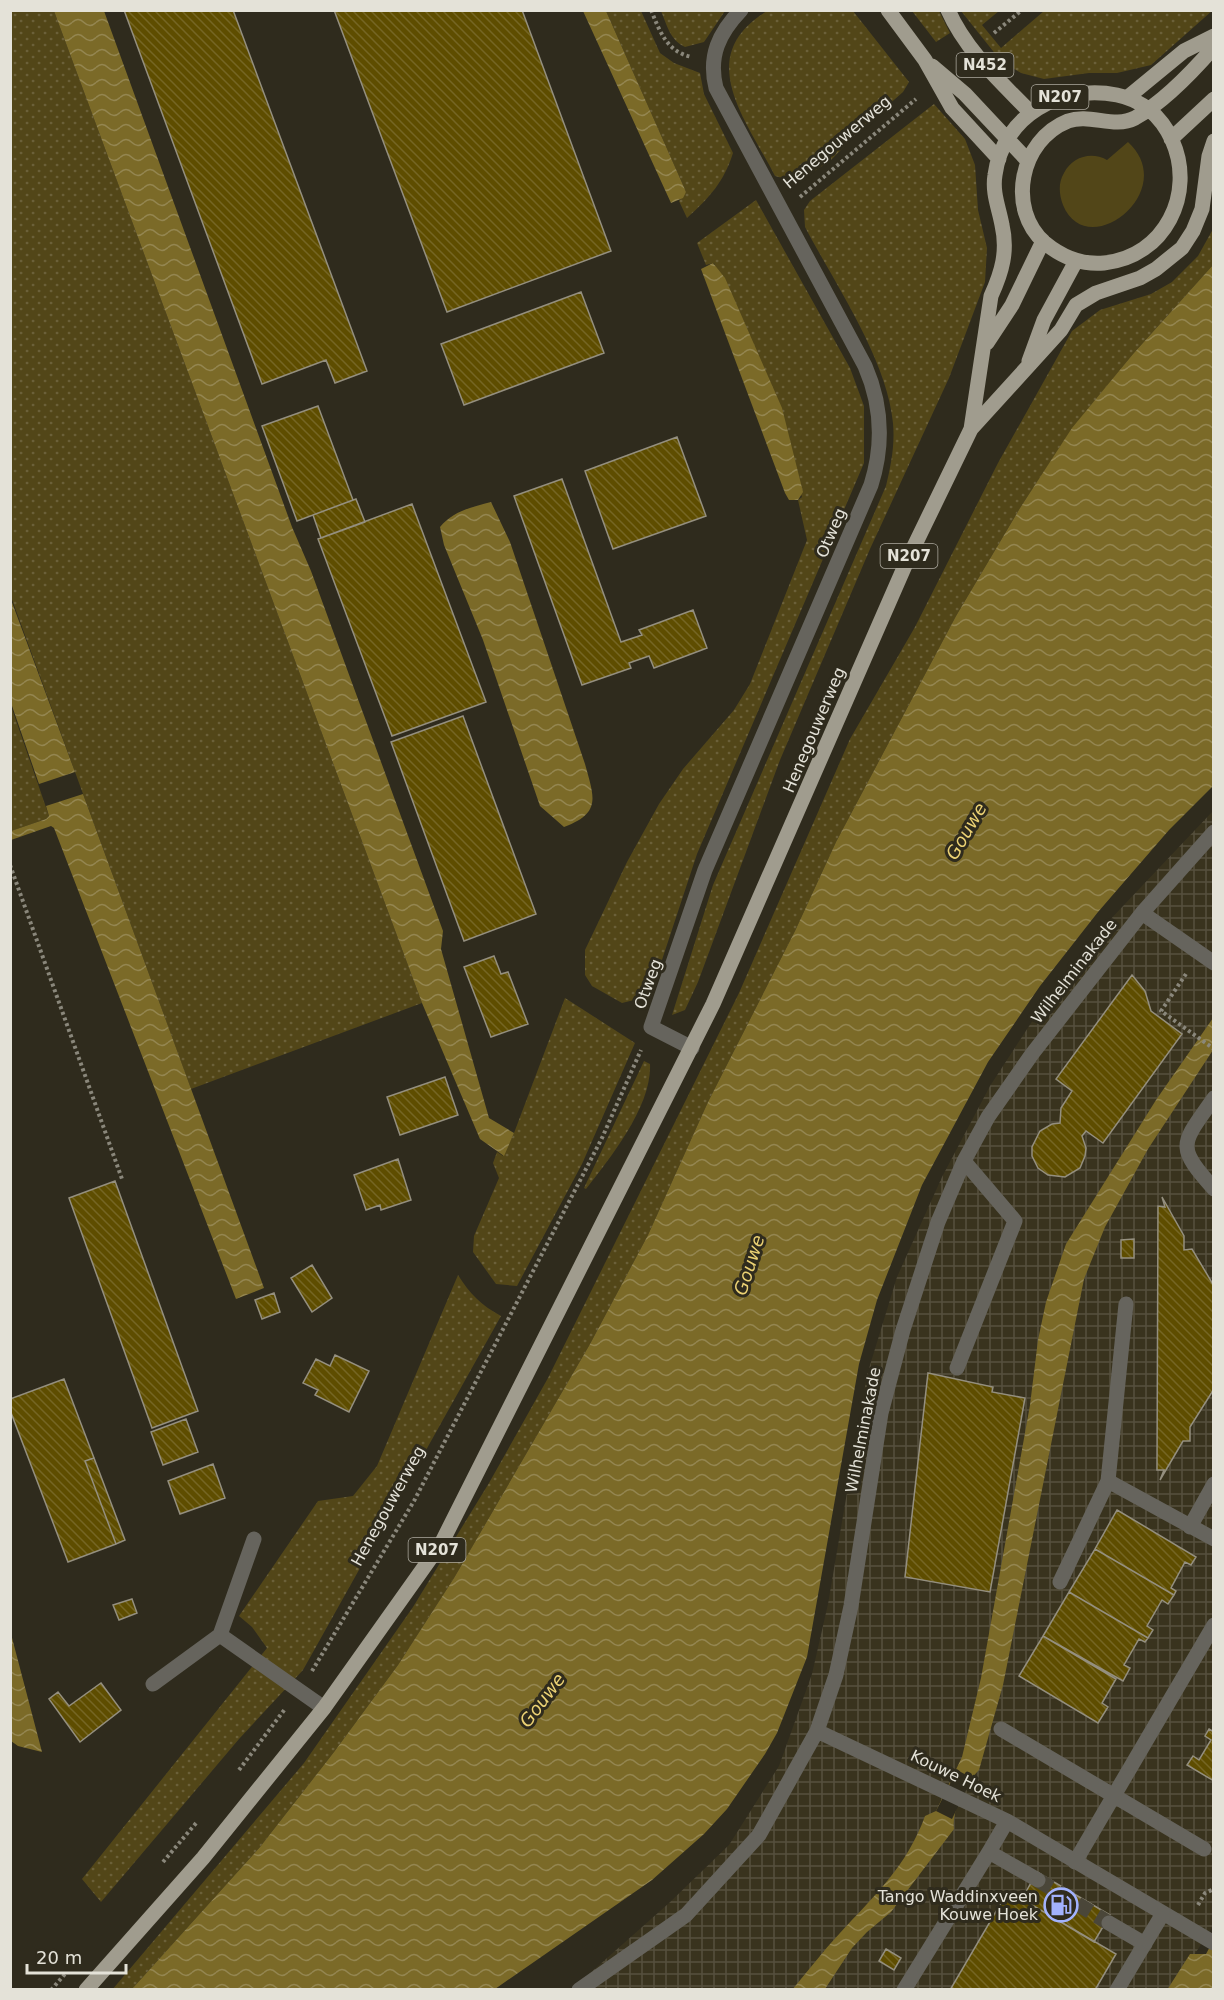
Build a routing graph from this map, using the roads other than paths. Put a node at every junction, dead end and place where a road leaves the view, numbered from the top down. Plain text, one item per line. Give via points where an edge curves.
1 (741, 10) edge
2 (888, 10) edge
3 (948, 10) edge
4 (1214, 36) edge
5 (1214, 47) edge
6 (925, 60) junction
7 (1128, 98) junction
8 (1214, 99) edge
9 (1148, 108) junction
10 (1031, 113) junction
11 (1171, 139) junction
12 (1008, 140) junction
13 (1214, 141) edge
14 (999, 159) junction
15 (1028, 161) junction
16 (1043, 241) junction
17 (1076, 261) junction
18 (984, 348) junction
19 (1025, 369) junction
20 (971, 429) junction
21 (1214, 832) edge
22 (1142, 913) junction
23 (1214, 963) edge
24 (692, 1048) junction
25 (1214, 1098) edge
26 (964, 1161) junction
27 (1214, 1190) edge
28 (1126, 1304) dead end
29 (957, 1368) dead end
30 (1108, 1480) junction
31 (1214, 1484) edge
32 (1190, 1527) junction
33 (254, 1539) dead end
34 (1214, 1539) edge
35 (1060, 1582) dead end
36 (1214, 1625) edge
37 (220, 1635) junction
38 (153, 1684) dead end
39 (324, 1708) junction
40 (1001, 1729) dead end
41 (817, 1731) junction
42 (1115, 1795) junction
43 (1007, 1821) junction
44 (1204, 1849) dead end
45 (989, 1852) junction
46 (1075, 1862) junction
47 (1038, 1880) tunnel mouth
48 (1162, 1915) junction
49 (1109, 1923) tunnel mouth
50 (1213, 1943) edge
51 (1145, 1944) junction
52 (86, 1989) edge
53 (579, 1989) edge
54 (903, 1989) edge
55 (1117, 1989) edge

1 - 24 street, Otweg via 723,31 713,60 720,97 870,378 880,418 879,456 871,485 705,870 651,1027
2 - 6 main road, N452
3 - 10 main road, N452 via 983,63
4 - 7 main road via 1184,51
5 - 9 main road, N207
6 - 12 main road, N452 via 965,94
6 - 14 main road, N452 via 952,108
7 - 9 main road, N207
7 - 10 main road, N207 via 1100,92 1072,93
8 - 11 main road
9 - 11 main road, N207
9 - 15 main road, N207 via 1128,121 1086,118 1067,122 1045,137
10 - 12 main road, N207
11 - 17 main road, N207 via 1181,184 1175,210 1162,233 1148,246 1122,259
12 - 14 main road, N207
12 - 15 main road
13 - 19 main road, Henegouwerweg / N207 via 1202,209 1182,248 1140,278 1082,301
14 - 18 main road, Henegouwerweg / N207 via 994,186 1005,255 991,296
15 - 16 main road, N207 via 1023,201 1029,222
16 - 17 main road, N207
16 - 18 main road, Henegouwerweg / N207 via 1012,305
17 - 19 main road, Henegouwerweg / N207 via 1044,320
18 - 20 main road, Henegouwerweg / N207
19 - 20 main road, Henegouwerweg / N207
20 - 24 main road, Henegouwerweg / N207 via 907,561
21 - 22 street, Wilhelminakade
22 - 23 street
22 - 26 street, Wilhelminakade via 1032,1054 988,1117
24 - 39 main road, Henegouwerweg / N207 via 442,1542
25 - 27 street via 1186,1143 1188,1160
26 - 29 street via 1015,1221
26 - 41 street, Wilhelminakade via 938,1222 884,1402 851,1606 836,1675
28 - 30 street
30 - 32 street
30 - 35 street
31 - 32 street
32 - 34 street
33 - 37 street
36 - 42 street
37 - 38 street
37 - 39 street
39 - 52 main road, Henegouwerweg / N207 via 203,1858
40 - 42 street
41 - 43 street, Kouwe Hoek
41 - 53 street, Wilhelminakade via 759,1835 686,1915
42 - 44 street
42 - 46 street
43 - 45 street
43 - 46 street, Kouwe Hoek
45 - 47 street
45 - 54 street
46 - 48 street, Kouwe Hoek
48 - 50 street, Kouwe Hoek
48 - 51 street
49 - 51 street
51 - 55 street

